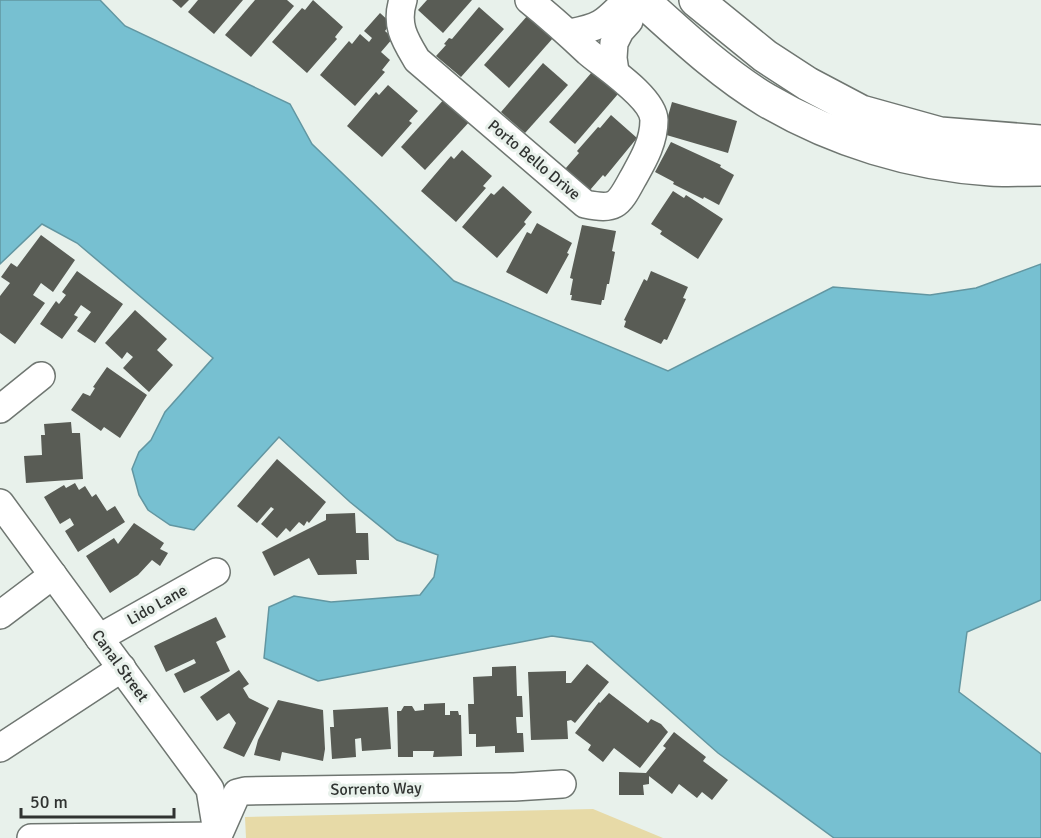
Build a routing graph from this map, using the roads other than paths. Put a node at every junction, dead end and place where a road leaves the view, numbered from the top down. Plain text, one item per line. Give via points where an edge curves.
1 (403, 0) edge
2 (529, 0) edge
3 (627, 0) edge
4 (633, 0) edge
5 (642, 0) edge
6 (696, 0) edge
7 (570, 33) junction
8 (615, 72) junction
9 (1041, 142) edge
10 (1041, 169) edge
11 (41, 376) dead end
12 (0, 410) edge
13 (0, 503) edge
14 (216, 572) dead end
15 (53, 575) junction
16 (0, 615) edge
17 (99, 638) junction
18 (122, 668) junction
19 (0, 748) edge
20 (562, 784) dead end
21 (218, 837) edge
22 (31, 838) edge

1 - 8 street, Porto Bello Drive via 402,33 417,60 585,204 605,208 621,200 648,150 654,118 641,96
2 - 7 street, Porto Bello Drive
3 - 7 street via 593,29
4 - 8 street via 629,21 614,43
5 - 10 main road via 718,65 765,99 807,122 843,137 937,163
6 - 9 main road via 765,56 861,112 940,134
7 - 8 street, Porto Bello Drive
11 - 12 street
13 - 15 street, Canal Street
14 - 17 street, Lido Lane
15 - 16 street
15 - 17 street, Canal Street
17 - 18 street, Canal Street
18 - 19 street
18 - 21 street, Canal Street via 210,789
20 - 21 street, Sorrento Way via 244,791 237,793
21 - 22 street

